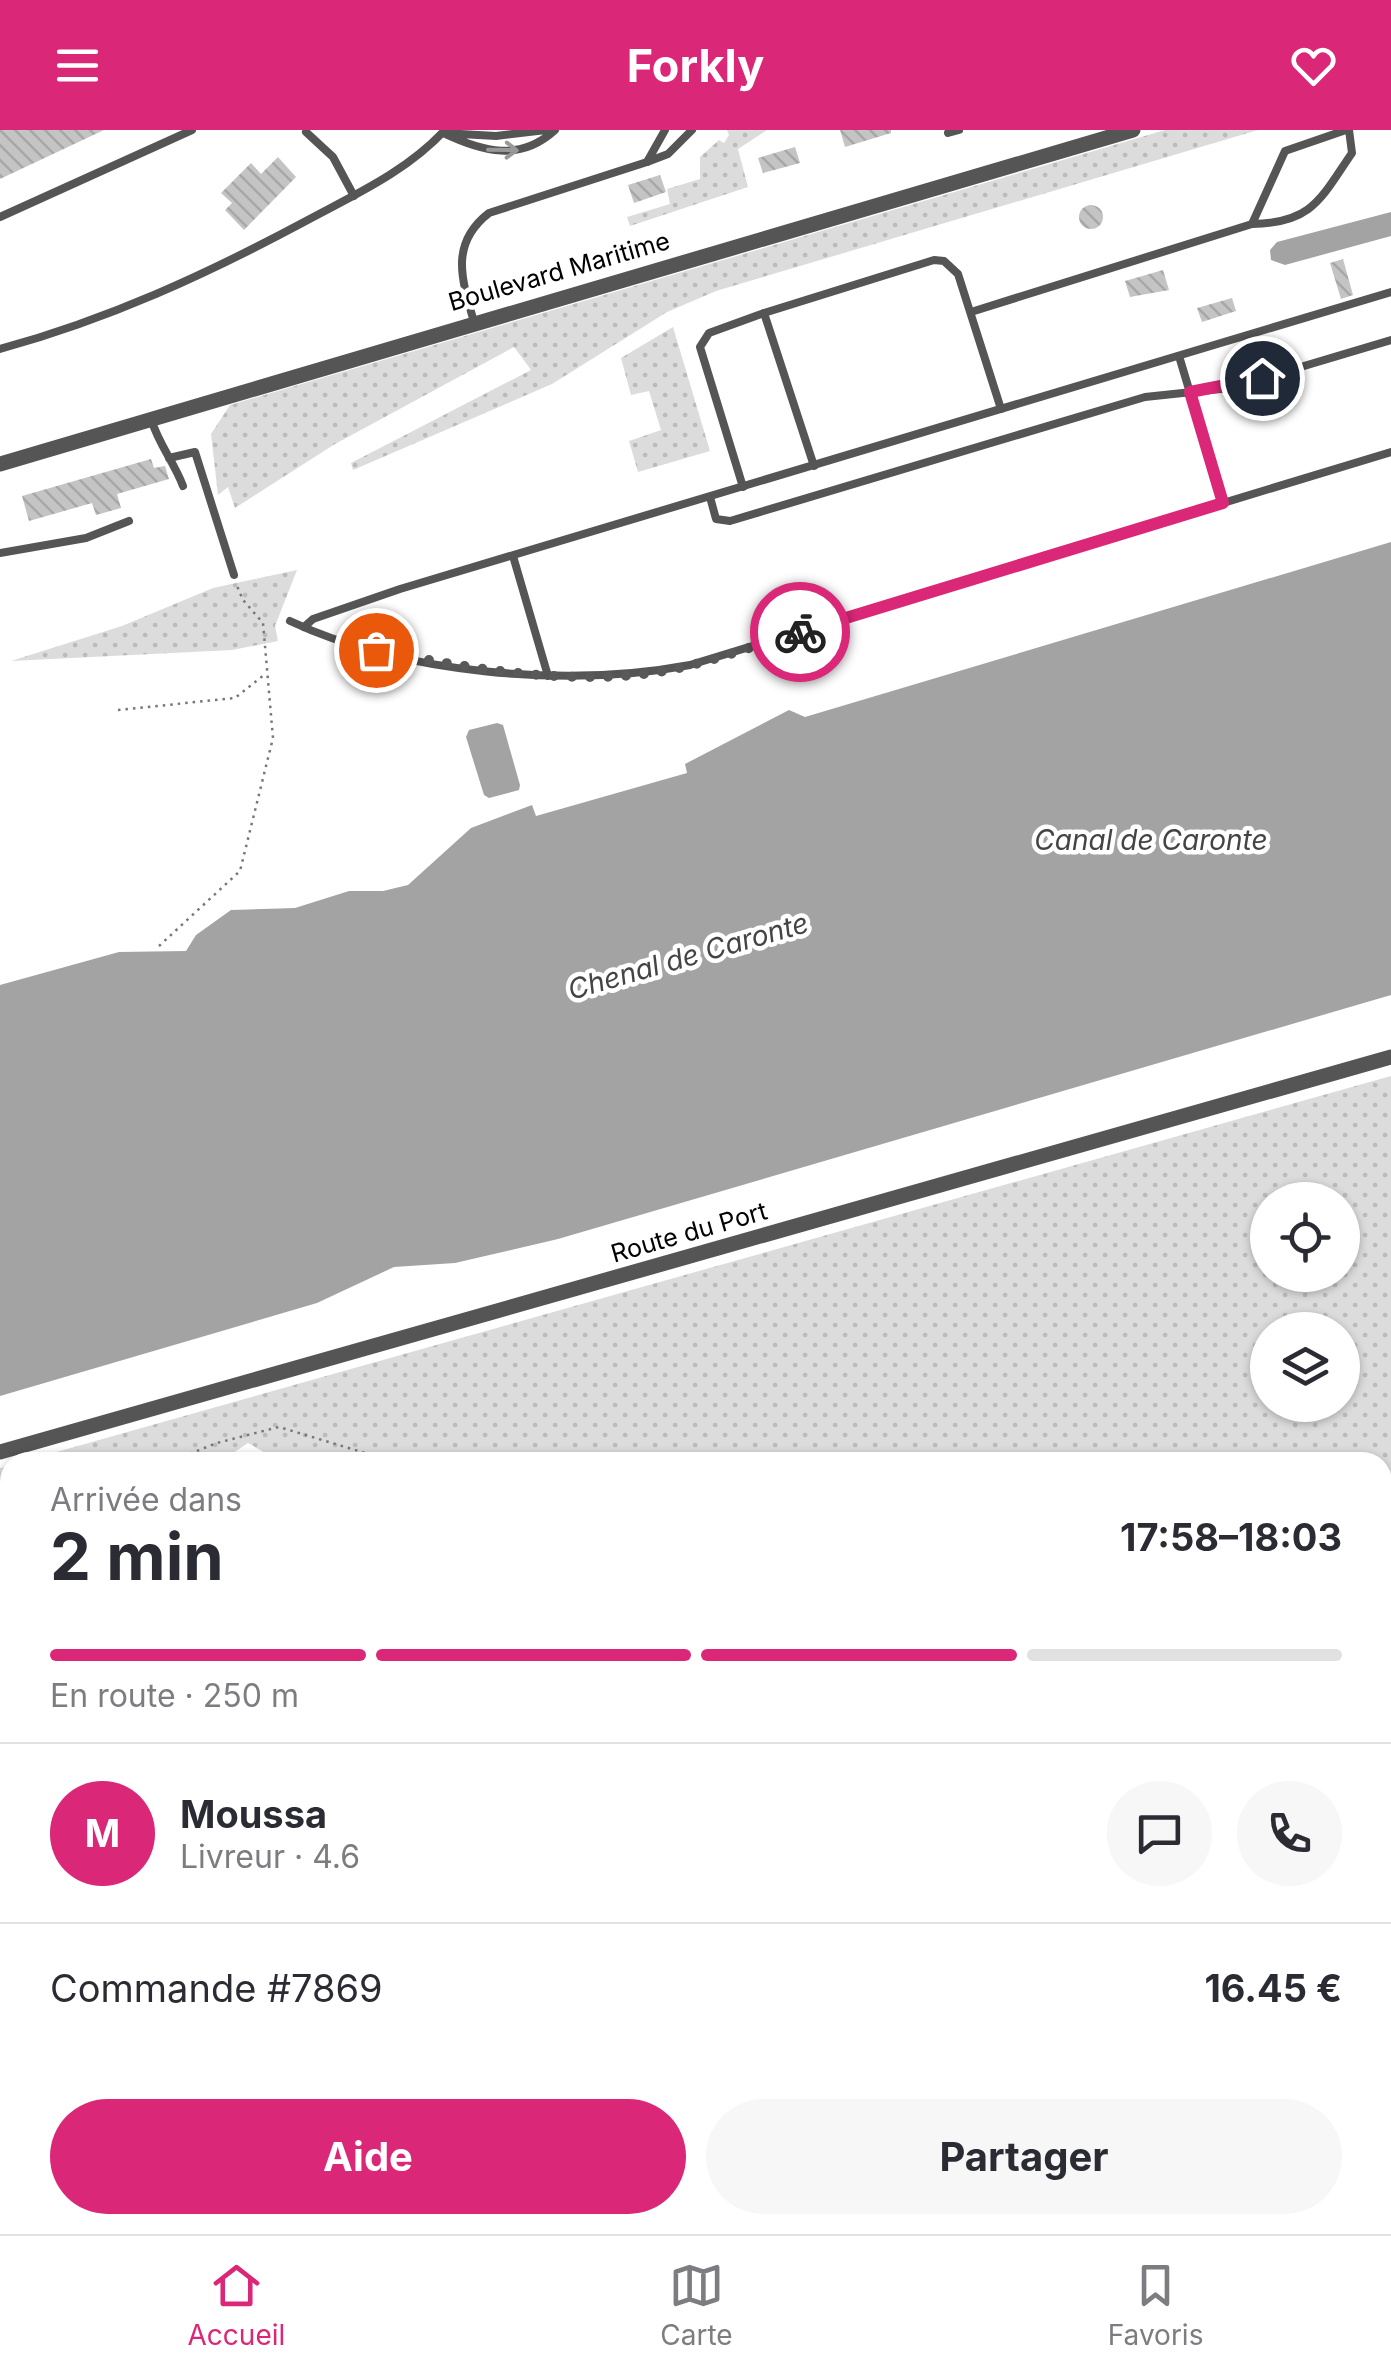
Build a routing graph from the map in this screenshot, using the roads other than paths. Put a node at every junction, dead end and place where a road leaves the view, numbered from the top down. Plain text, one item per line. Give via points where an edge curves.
1 (190, 130) edge
2 (546, 130) edge
3 (555, 130) edge
4 (664, 130) edge
5 (691, 130) edge
6 (702, 130) edge
7 (958, 130) edge
8 (1133, 130) edge
9 (1348, 130) edge
10 (444, 131) edge
11 (306, 132) edge
12 (948, 133) dead end
13 (1082, 137) edge
14 (647, 162) junction
15 (354, 196) junction
16 (0, 217) edge
17 (1252, 224) junction
18 (1391, 292) edge
19 (971, 312) junction
20 (764, 314) junction
21 (474, 322) junction
22 (1391, 342) edge
23 (0, 348) edge
24 (1391, 351) edge
25 (1178, 356) junction
26 (1190, 392) junction
27 (1001, 410) junction
28 (151, 419) junction
29 (1391, 452) edge
30 (169, 458) junction
31 (0, 464) edge
32 (814, 466) junction
33 (182, 486) dead end
34 (743, 488) junction
35 (710, 498) junction
36 (1223, 503) junction
37 (129, 521) dead end
38 (0, 553) edge
39 (513, 556) junction
40 (234, 575) road end
41 (290, 621) dead end
42 (304, 627) junction
43 (548, 676) junction
44 (1391, 1058) edge
45 (10, 1452) edge

1 - 16 lane
2 - 10 lane via 496,136
10 -> 3 lane via 505,152 527,149
4 - 14 lane
5 - 6 lane
5 - 14 lane via 668,154
7 - 12 lane
8 - 13 street, Boulevard Maritime
9 - 17 lane via 1285,151
9 - 17 lane via 1352,153 1316,206 1289,220
10 - 15 lane via 392,176
11 - 15 lane via 332,157
13 - 21 street, Boulevard Maritime
14 - 21 lane via 478,222 459,262
15 - 23 lane via 131,308
17 - 19 lane
18 - 25 lane
19 - 20 lane via 954,266 934,260
19 - 27 lane
20 - 32 lane
20 - 34 lane via 709,333 700,347
21 - 28 street, Boulevard Maritime
22 - 24 lane
22 - 26 lane via 1230,388
25 - 26 lane
25 - 27 lane
26 - 35 lane via 1145,397 730,521 716,519
26 - 36 lane
27 - 32 lane
28 - 30 lane
28 - 31 street, Boulevard Maritime
29 - 36 lane
30 - 33 lane
30 - 40 lane via 195,452
32 - 34 lane
34 - 35 lane
35 - 39 lane
36 - 43 lane via 690,665 630,675
37 - 38 lane via 86,538
39 - 42 lane
39 - 43 lane
41 - 42 lane
42 - 43 lane via 342,644
44 - 45 street, Route du Port

